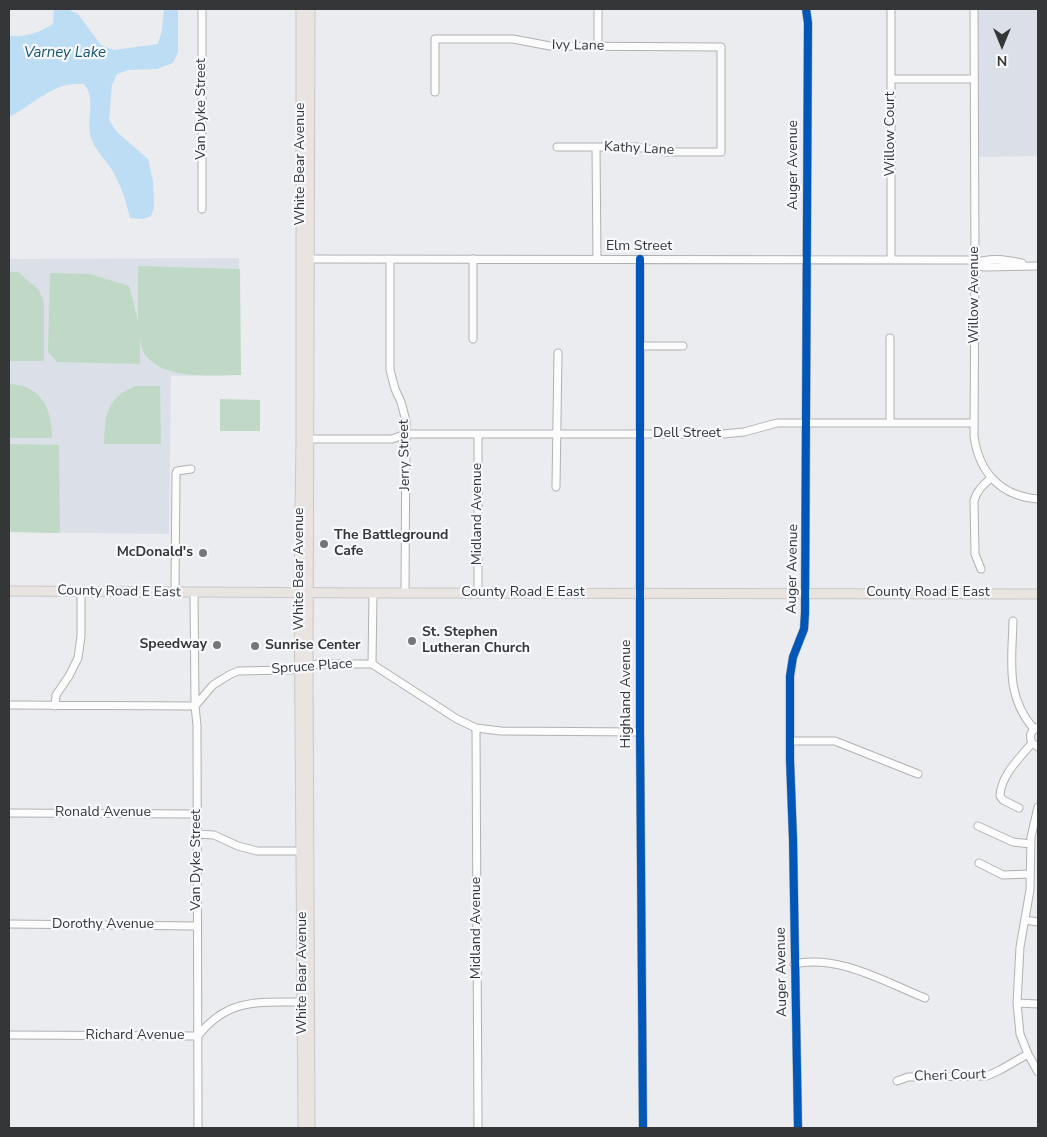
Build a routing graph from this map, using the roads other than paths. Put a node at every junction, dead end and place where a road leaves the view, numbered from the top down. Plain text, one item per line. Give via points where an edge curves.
1 (202, 9) edge
2 (301, 9) edge
3 (310, 9) edge
4 (598, 9) edge
5 (806, 9) edge
6 (891, 9) edge
7 (974, 9) edge
8 (598, 46) junction
9 (891, 79) junction
10 (974, 79) junction
11 (434, 92) dead end
12 (557, 147) dead end
13 (596, 147) junction
14 (721, 152) joint
15 (202, 209) dead end
16 (305, 259) junction
17 (390, 259) junction
18 (473, 259) junction
19 (597, 259) junction
20 (640, 259) junction
21 (807, 260) junction
22 (891, 260) junction
23 (975, 263) junction
24 (1038, 266) edge
25 (890, 338) dead end
26 (473, 339) dead end
27 (640, 346) junction
28 (683, 346) dead end
29 (558, 353) dead end
30 (890, 422) junction
31 (807, 423) junction
32 (974, 423) junction
33 (406, 434) junction
34 (478, 434) junction
35 (558, 434) junction
36 (640, 434) junction
37 (308, 439) junction
38 (191, 469) dead end
39 (991, 478) junction
40 (556, 488) dead end
41 (1038, 500) edge
42 (981, 569) dead end
43 (9, 591) edge
44 (82, 591) junction
45 (175, 592) junction
46 (194, 593) junction
47 (304, 593) junction
48 (374, 593) junction
49 (405, 593) junction
50 (478, 593) junction
51 (640, 593) junction
52 (806, 593) junction
53 (1038, 594) edge
54 (1012, 621) dead end
55 (372, 664) junction
56 (304, 666) junction
57 (9, 705) edge
58 (55, 706) junction
59 (195, 706) junction
60 (476, 728) junction
61 (1036, 728) edge
62 (640, 732) junction
63 (790, 741) junction
64 (1035, 745) edge
65 (918, 774) dead end
66 (1038, 806) edge
67 (1020, 808) dead end
68 (9, 813) edge
69 (197, 814) junction
70 (1036, 821) edge
71 (978, 826) dead end
72 (197, 834) junction
73 (1031, 844) junction
74 (305, 851) junction
75 (1034, 862) edge
76 (979, 863) dead end
77 (1030, 874) junction
78 (1025, 920) junction
79 (1038, 922) edge
80 (9, 924) edge
81 (197, 926) junction
82 (794, 964) junction
83 (925, 998) dead end
84 (306, 1002) junction
85 (1017, 1003) junction
86 (1038, 1004) edge
87 (9, 1035) edge
88 (198, 1036) junction
89 (1028, 1054) junction
90 (1038, 1072) edge
91 (897, 1081) dead end
92 (198, 1128) edge
93 (304, 1128) edge
94 (310, 1128) edge
95 (478, 1128) edge
96 (643, 1128) edge
97 (798, 1128) edge

1 - 15 street, Van Dyke Street
2 - 16 main road, White Bear Avenue
3 - 16 main road, White Bear Avenue
4 - 8 street
5 - 21 street, Auger Avenue
6 - 9 street, Willow Court
7 - 10 street, Willow Avenue
8 - 11 street, Ivy Lane via 550,46 513,39 435,39
8 - 14 street, Ivy Lane via 721,47
9 - 10 street
9 - 22 street, Willow Court
10 - 23 street, Willow Avenue
12 - 13 street, Kathy Lane
13 - 14 street, Kathy Lane
13 - 19 street
16 - 17 street, Elm Street
16 - 37 main road, White Bear Avenue
16 - 47 main road, White Bear Avenue via 301,439
17 - 18 street, Elm Street
17 - 33 street, Jerry Street via 390,370 404,412
18 - 19 street, Elm Street
18 - 26 street
19 - 20 street, Elm Street
20 - 21 street, Elm Street
20 - 27 street, Highland Avenue
21 - 22 street, Elm Street
21 - 31 street, Auger Avenue
22 - 23 street, Elm Street via 969,260
23 - 24 street, Elm Street via 1002,260
23 - 32 street, Willow Avenue
25 - 30 street
27 - 28 street
27 - 36 street, Highland Avenue
29 - 35 street
30 - 31 street, Dell Street
30 - 32 street, Dell Street
31 - 36 street, Dell Street via 777,423 733,434
31 - 52 street, Auger Avenue
32 - 39 street, Willow Avenue via 978,454
33 - 34 street, Dell Street
33 - 37 street, Dell Street via 392,438
33 - 49 street, Jerry Street
34 - 35 street, Dell Street
34 - 50 street, Midland Avenue
35 - 36 street, Dell Street
35 - 40 street
36 - 51 street, Highland Avenue
37 - 47 main road, White Bear Avenue
38 - 45 street via 176,471
39 - 41 street via 1016,495
39 - 42 street via 981,487 974,501 975,554
43 - 44 main road, County Road E East
44 - 45 main road, County Road E East
44 - 58 street via 78,658 56,695
45 - 46 main road, County Road E East
46 - 47 main road, County Road E East
46 - 59 street, Van Dyke Street
47 - 48 main road, County Road E East
47 - 56 main road, White Bear Avenue
48 - 49 main road, County Road E East
48 - 55 street
49 - 50 main road, County Road E East
50 - 51 main road, County Road E East
51 - 52 main road, County Road E East
51 - 62 street, Highland Avenue
52 - 53 main road, County Road E East
52 - 63 street, Auger Avenue via 804,629 793,657 790,676
54 - 61 street via 1012,687 1028,722
55 - 56 street, Spruce Place
55 - 60 street, Spruce Place
56 - 59 street, Spruce Place via 290,670 238,671 213,685
56 - 74 main road, White Bear Avenue
57 - 58 street
58 - 59 street
59 - 69 street, Van Dyke Street
60 - 62 street, Spruce Place
60 - 95 street, Midland Avenue
61 - 64 street via 1030,736
62 - 96 street, Highland Avenue
63 - 65 street via 845,743
63 - 82 street, Auger Avenue
64 - 67 street via 1009,770 1000,791 1003,800
66 - 70 street
68 - 69 street, Ronald Avenue
69 - 72 street, Van Dyke Street
70 - 73 street
71 - 73 street via 1013,842
72 - 74 street via 214,836 257,851
72 - 81 street, Van Dyke Street
73 - 75 street
74 - 84 main road, White Bear Avenue
75 - 77 street
76 - 77 street via 1003,875
77 - 78 street
78 - 79 street
78 - 85 street via 1018,965
80 - 81 street, Dorothy Avenue
81 - 88 street, Van Dyke Street
82 - 83 street via 840,964
82 - 97 street, Auger Avenue
84 - 88 street, Richard Avenue via 239,1005 216,1017
84 - 93 main road, White Bear Avenue
84 - 94 main road, White Bear Avenue
85 - 86 street
85 - 89 street via 1020,1034
87 - 88 street, Richard Avenue
88 - 92 street, Van Dyke Street
89 - 90 street
89 - 91 street, Cheri Court via 986,1076 908,1077

